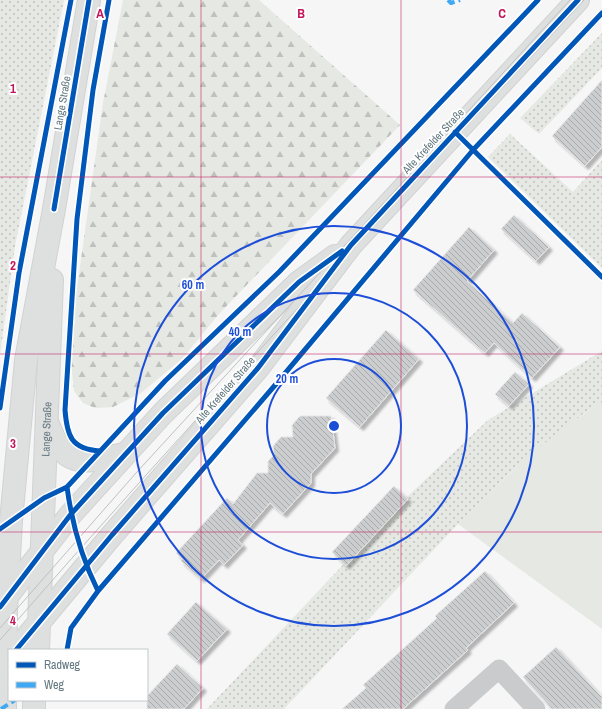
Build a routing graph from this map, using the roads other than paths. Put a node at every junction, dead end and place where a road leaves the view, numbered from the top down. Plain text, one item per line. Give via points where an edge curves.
1 (89, 0) edge
2 (578, 0) edge
3 (54, 209) junction
4 (351, 245) junction
5 (47, 423) junction
6 (124, 454) junction
7 (42, 552) junction
8 (3, 602) edge
9 (40, 624) junction
10 (16, 649) edge
11 (38, 649) edge
12 (7, 659) edge
13 (5, 709) edge
14 (454, 709) edge
15 (536, 709) edge

1 - 3 street, Lange Straße
2 - 4 street, Alte Krefelder Straße
3 - 5 street, Lange Straße
3 - 8 street, Lange Straße via 26,360
4 - 6 street via 299,282
4 - 9 street, Alte Krefelder Straße via 258,368 112,535
5 - 6 street via 55,443 65,455 89,462
5 - 7 street, Lange Straße
6 - 7 street via 71,514
7 - 8 street
7 - 9 street, Lange Straße
8 - 12 street, Lange Straße
9 - 10 street, Alte Krefelder Straße
9 - 11 street, Lange Straße
12 - 13 street, Lange Straße
14 - 15 street via 499,668

